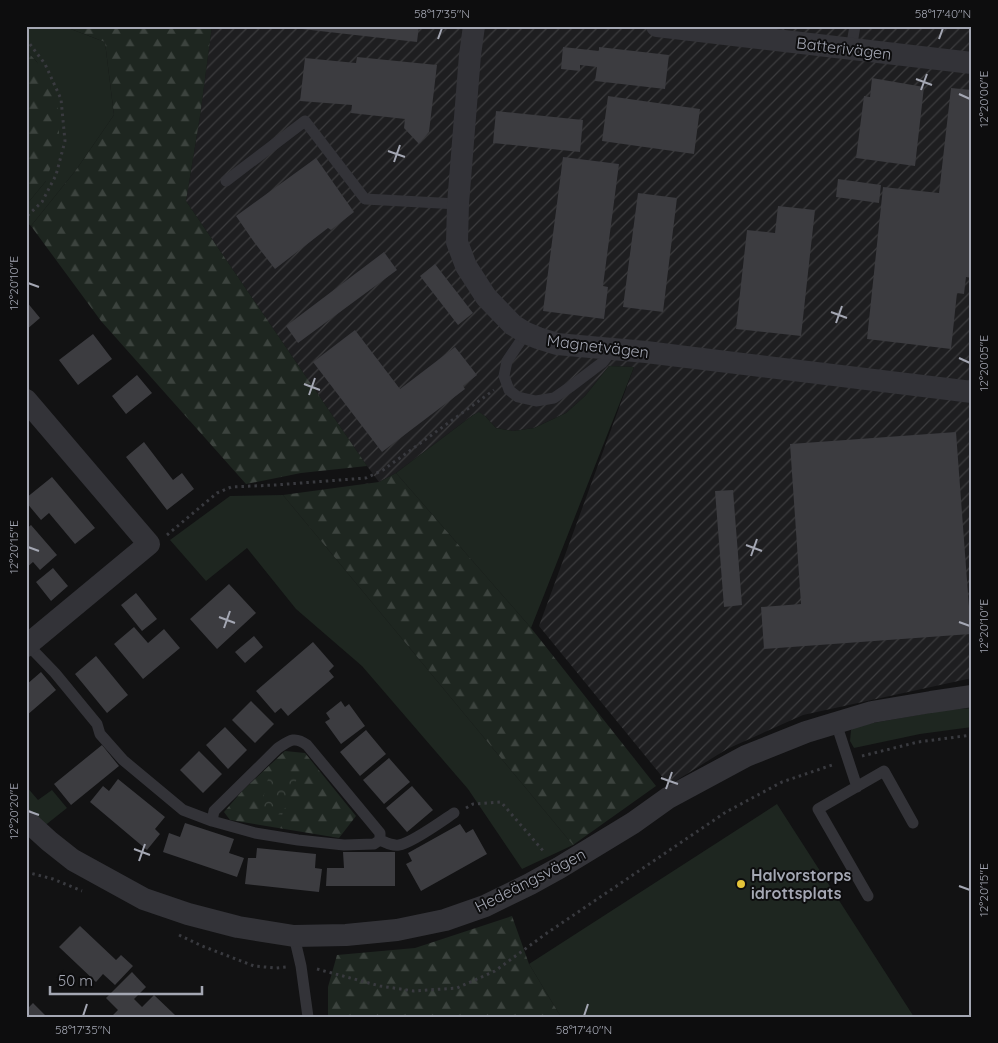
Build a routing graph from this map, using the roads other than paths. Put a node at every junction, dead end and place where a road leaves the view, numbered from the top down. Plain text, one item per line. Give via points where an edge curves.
1 (474, 26) edge
2 (658, 26) edge
3 (854, 26) edge
4 (851, 49) junction
5 (972, 63) edge
6 (226, 181) dead end
7 (458, 204) junction
8 (526, 333) junction
9 (613, 349) junction
10 (972, 392) edge
11 (26, 400) edge
12 (27, 645) edge
13 (972, 696) edge
14 (836, 723) junction
15 (857, 787) junction
16 (454, 814) road end
17 (26, 820) edge
18 (212, 821) junction
19 (913, 823) dead end
20 (380, 840) junction
21 (868, 896) dead end
22 (294, 936) junction
23 (308, 1017) edge

1 - 7 street, Magnetvägen
2 - 4 street, Batterivägen
3 - 4 lane
4 - 5 street, Batterivägen
6 - 7 lane via 305,121 365,199
7 - 8 street, Magnetvägen via 457,242 466,266 486,297 508,321
8 - 9 street, Magnetvägen via 557,344
8 - 9 lane via 507,361 504,376 509,390 518,397 536,401 554,398 603,362
9 - 10 street, Magnetvägen
11 - 12 street via 149,544
12 - 18 lane via 55,673 123,760 183,810
13 - 14 street, Hedeängsvägen via 872,712
14 - 15 lane
14 - 22 street, Hedeängsvägen via 746,756 668,798 559,868 486,906 445,920 397,930
15 - 19 lane via 884,771
15 - 21 lane via 818,809
16 - 20 lane via 408,842 399,845
17 - 22 street, Hedeängsvägen via 73,860 144,899 238,928
18 - 20 lane via 255,833 326,843 374,844
18 - 20 lane via 214,811 278,748 295,739 307,745 380,833
22 - 23 lane

